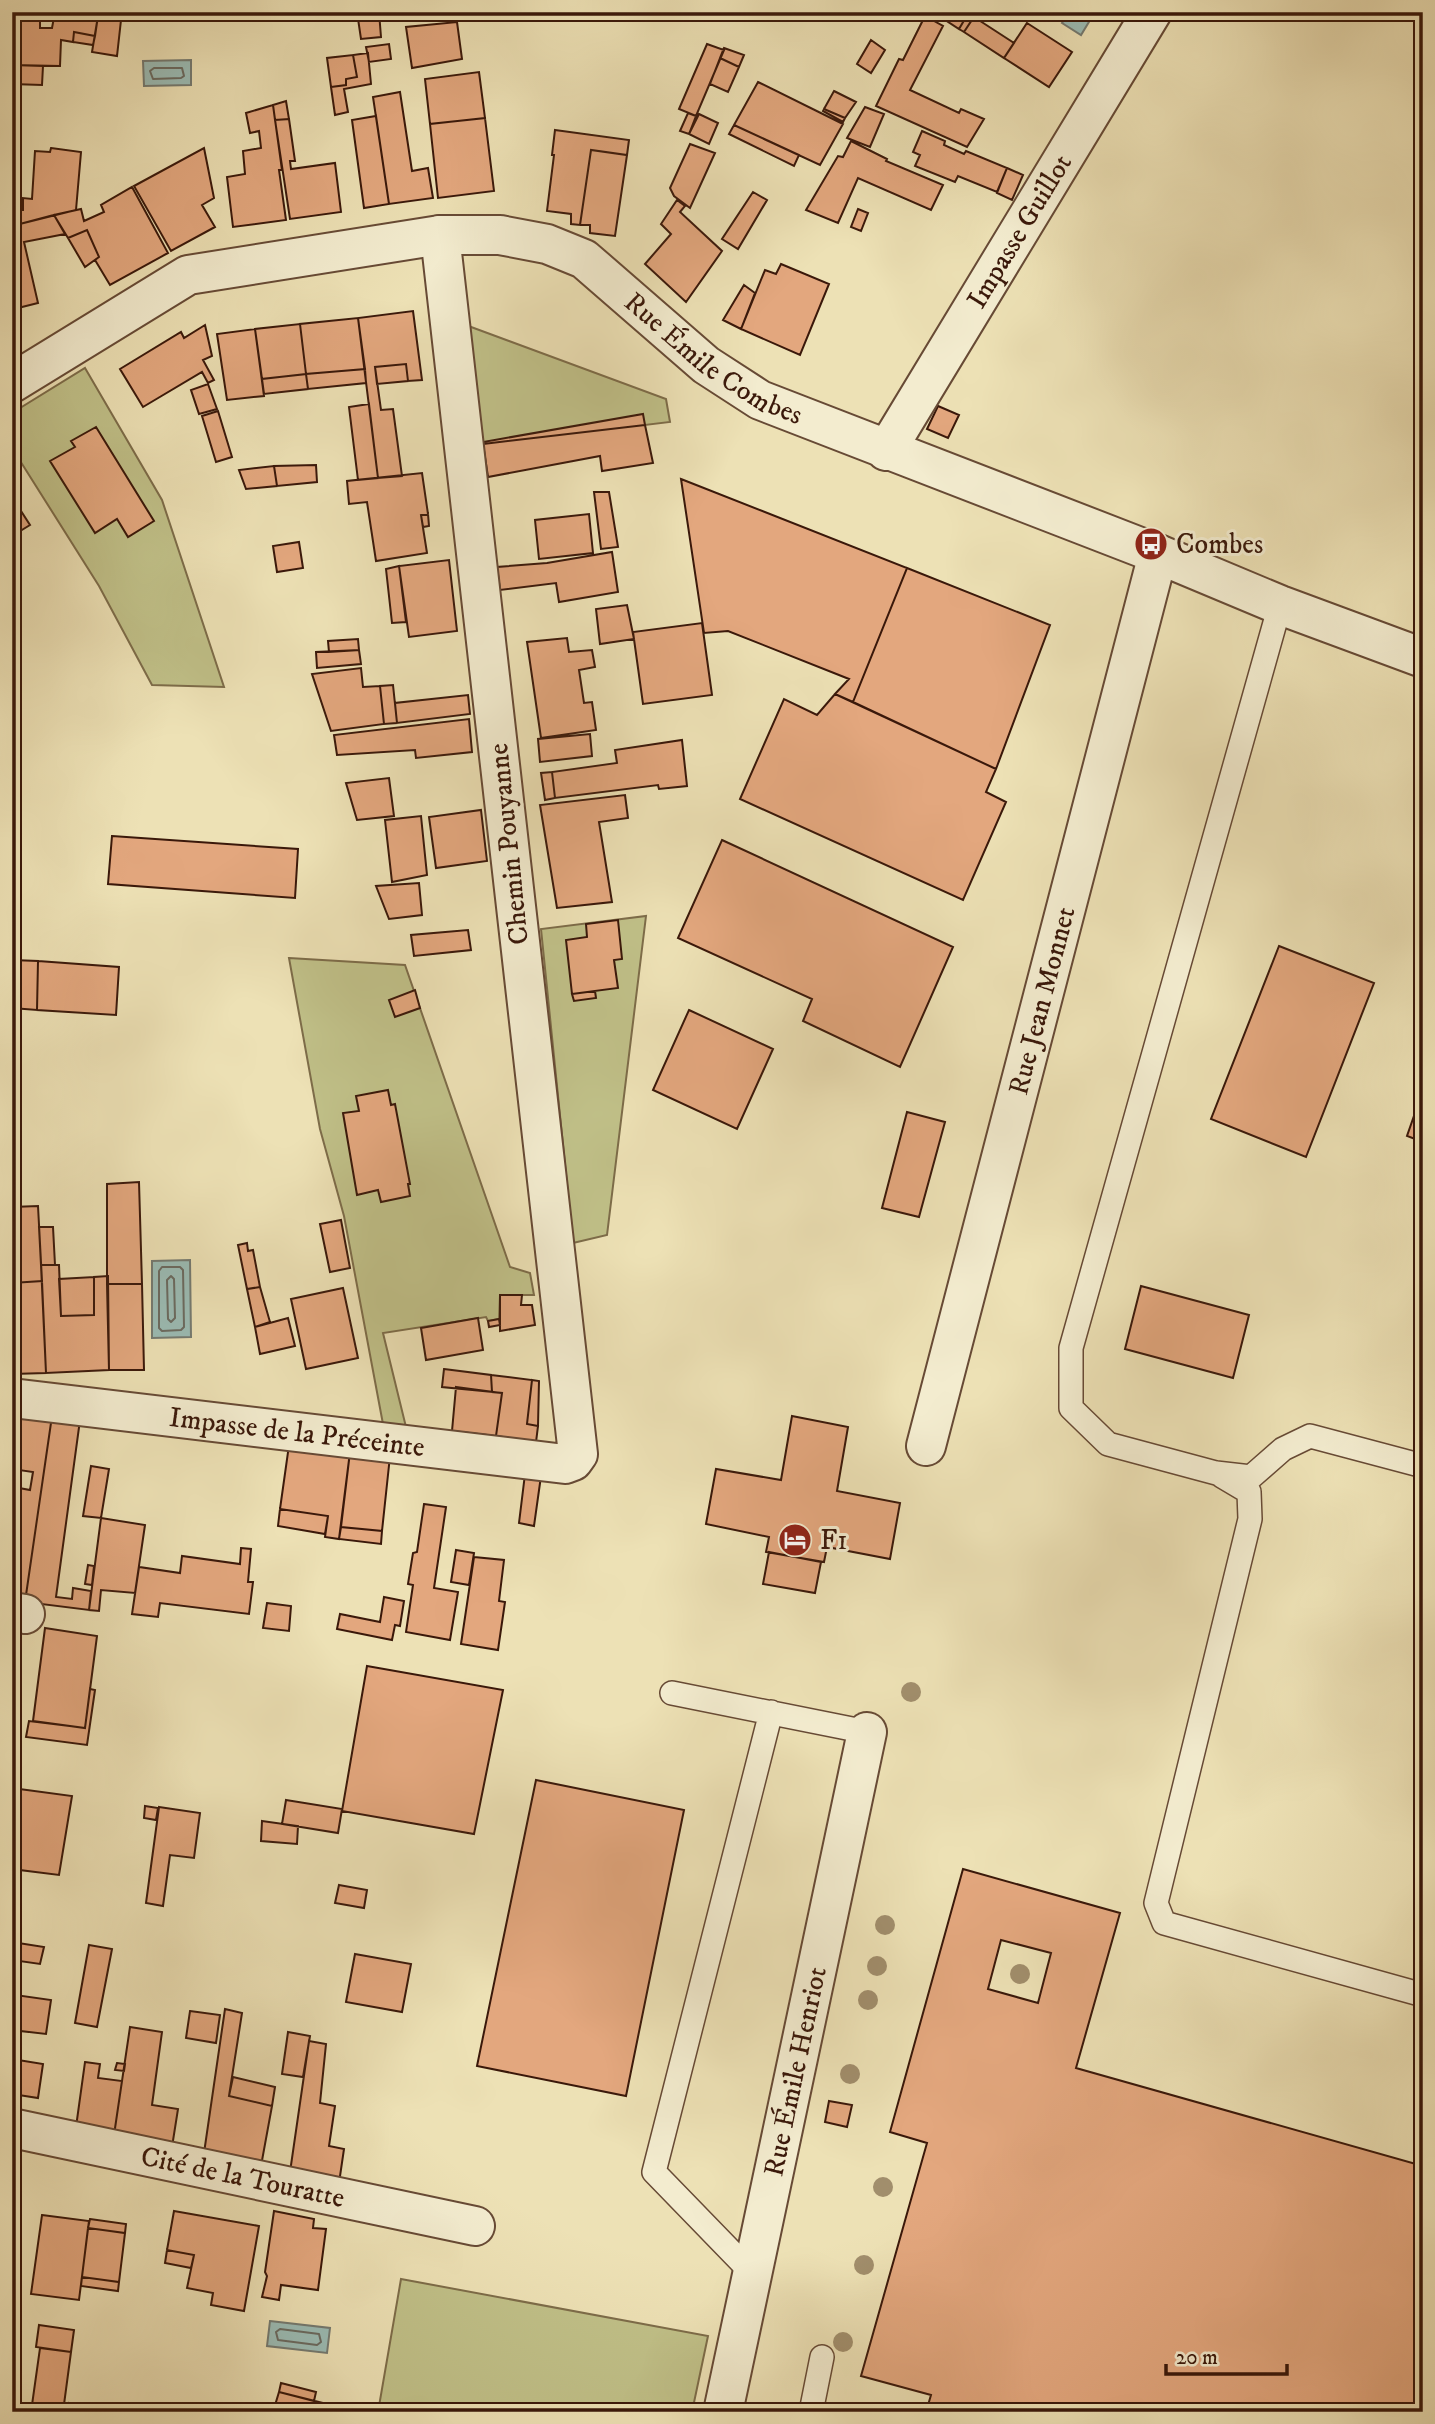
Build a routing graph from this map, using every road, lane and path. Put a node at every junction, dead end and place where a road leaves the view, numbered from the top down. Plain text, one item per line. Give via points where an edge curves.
1 (1152, 12) edge
2 (440, 235) junction
3 (12, 383) edge
4 (886, 450) junction
5 (1158, 554) junction
6 (1280, 605) junction
7 (1423, 658) edge
8 (12, 1398) edge
9 (926, 1446) dead end
10 (578, 1454) joint
11 (1423, 1466) edge
12 (1216, 1473) junction
13 (672, 1693) dead end
14 (771, 1712) junction
15 (867, 1732) joint
16 (1423, 1995) edge
17 (12, 2128) edge
18 (475, 2226) dead end
19 (752, 2273) junction
20 (822, 2357) dead end
21 (723, 2412) edge
22 (811, 2412) edge

1 - 4 street, Impasse Guillot
2 - 3 street, Rue Émile Combes via 188,275
2 - 4 street, Rue Émile Combes via 500,235 547,244 584,258 706,365 760,400
2 - 10 street, Chemin Pouyanne
4 - 5 street, Rue Émile Combes
5 - 6 street, Rue Émile Combes
5 - 9 street, Rue Jean Monnet
6 - 7 street, Rue Émile Combes
6 - 12 lane via 1071,1348 1071,1408 1108,1444
8 - 10 street, Impasse de la Préceinte via 565,1464
11 - 12 lane via 1310,1436 1283,1449 1251,1477
12 - 16 lane via 1249,1492 1250,1519 1156,1903 1164,1923
13 - 14 lane
14 - 15 lane
14 - 19 lane via 654,2172
15 - 19 street, Rue Émile Henriot
17 - 18 street, Cité de la Touratte
19 - 21 street, Rue Émile Henriot
20 - 22 lane

